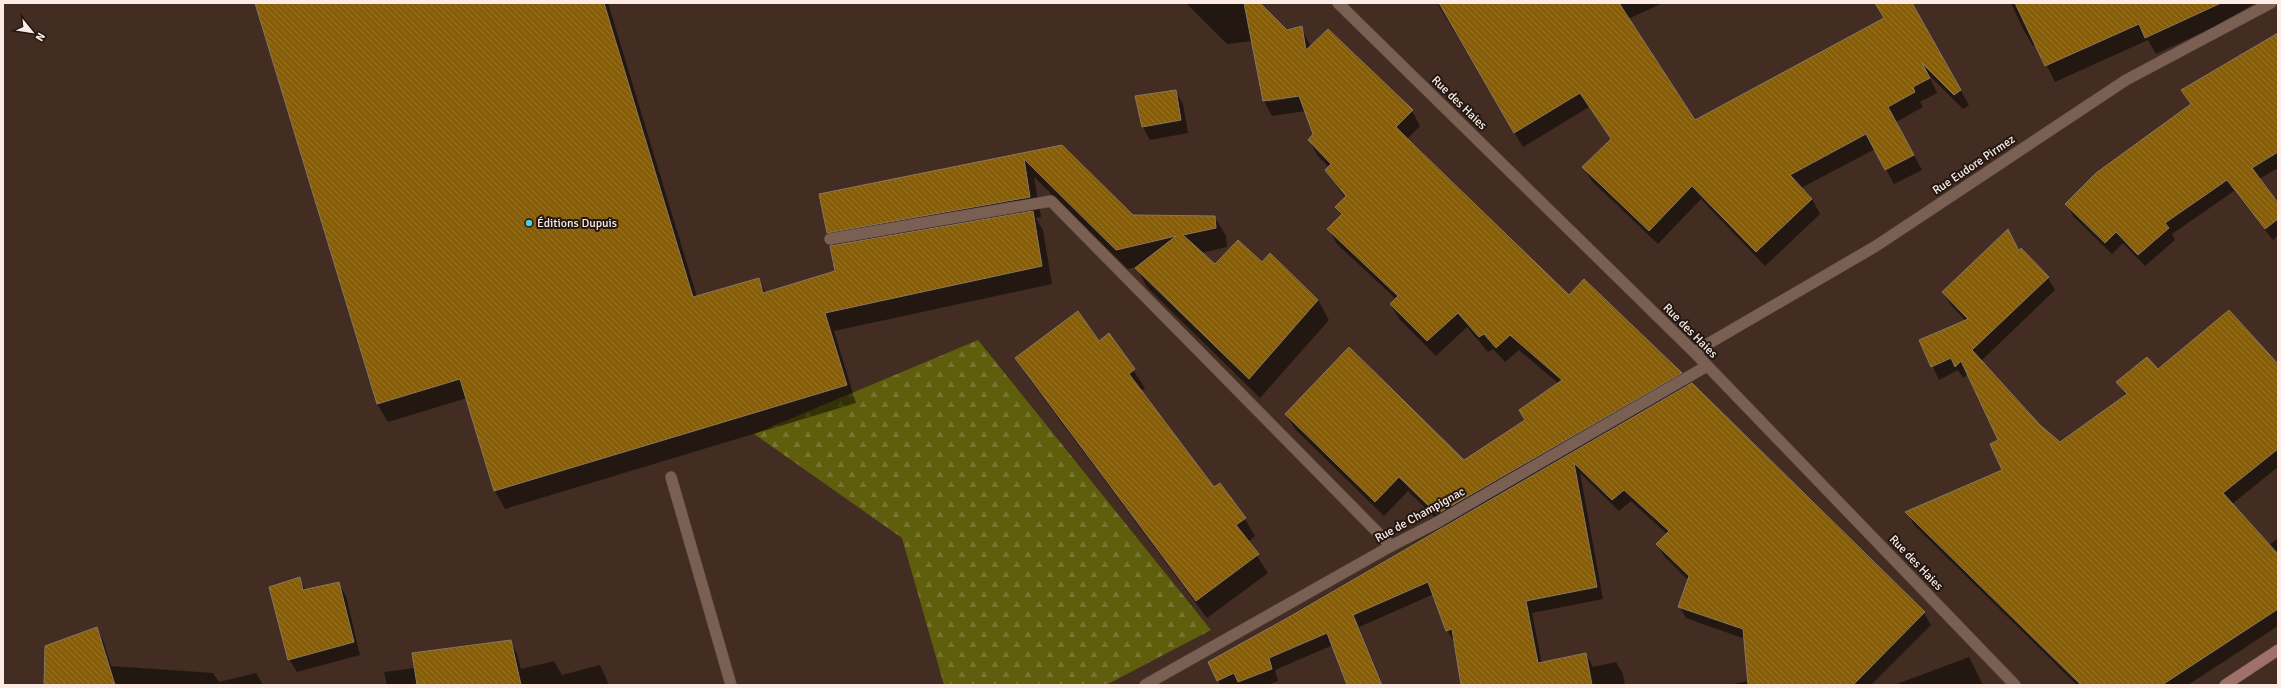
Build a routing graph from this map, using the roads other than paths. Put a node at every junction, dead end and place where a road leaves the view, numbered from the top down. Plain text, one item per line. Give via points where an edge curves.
1 (1338, 3) edge
2 (2271, 3) edge
3 (830, 239) dead end
4 (1694, 352) junction
5 (1707, 366) junction
6 (671, 477) dead end
7 (1391, 546) junction
8 (2278, 650) edge
9 (731, 685) edge
10 (1145, 685) edge
11 (2016, 685) edge
12 (2225, 685) edge

1 - 4 street, Rue des Haies
2 - 4 street, Rue Eudore Pirmez via 2126,80 1876,246
3 - 7 street via 1051,201
4 - 5 street, Rue des Haies
5 - 7 street, Rue de Champignac via 1436,523
5 - 11 street, Rue des Haies
6 - 9 street
7 - 10 street, Rue de Champignac
8 - 12 main road

